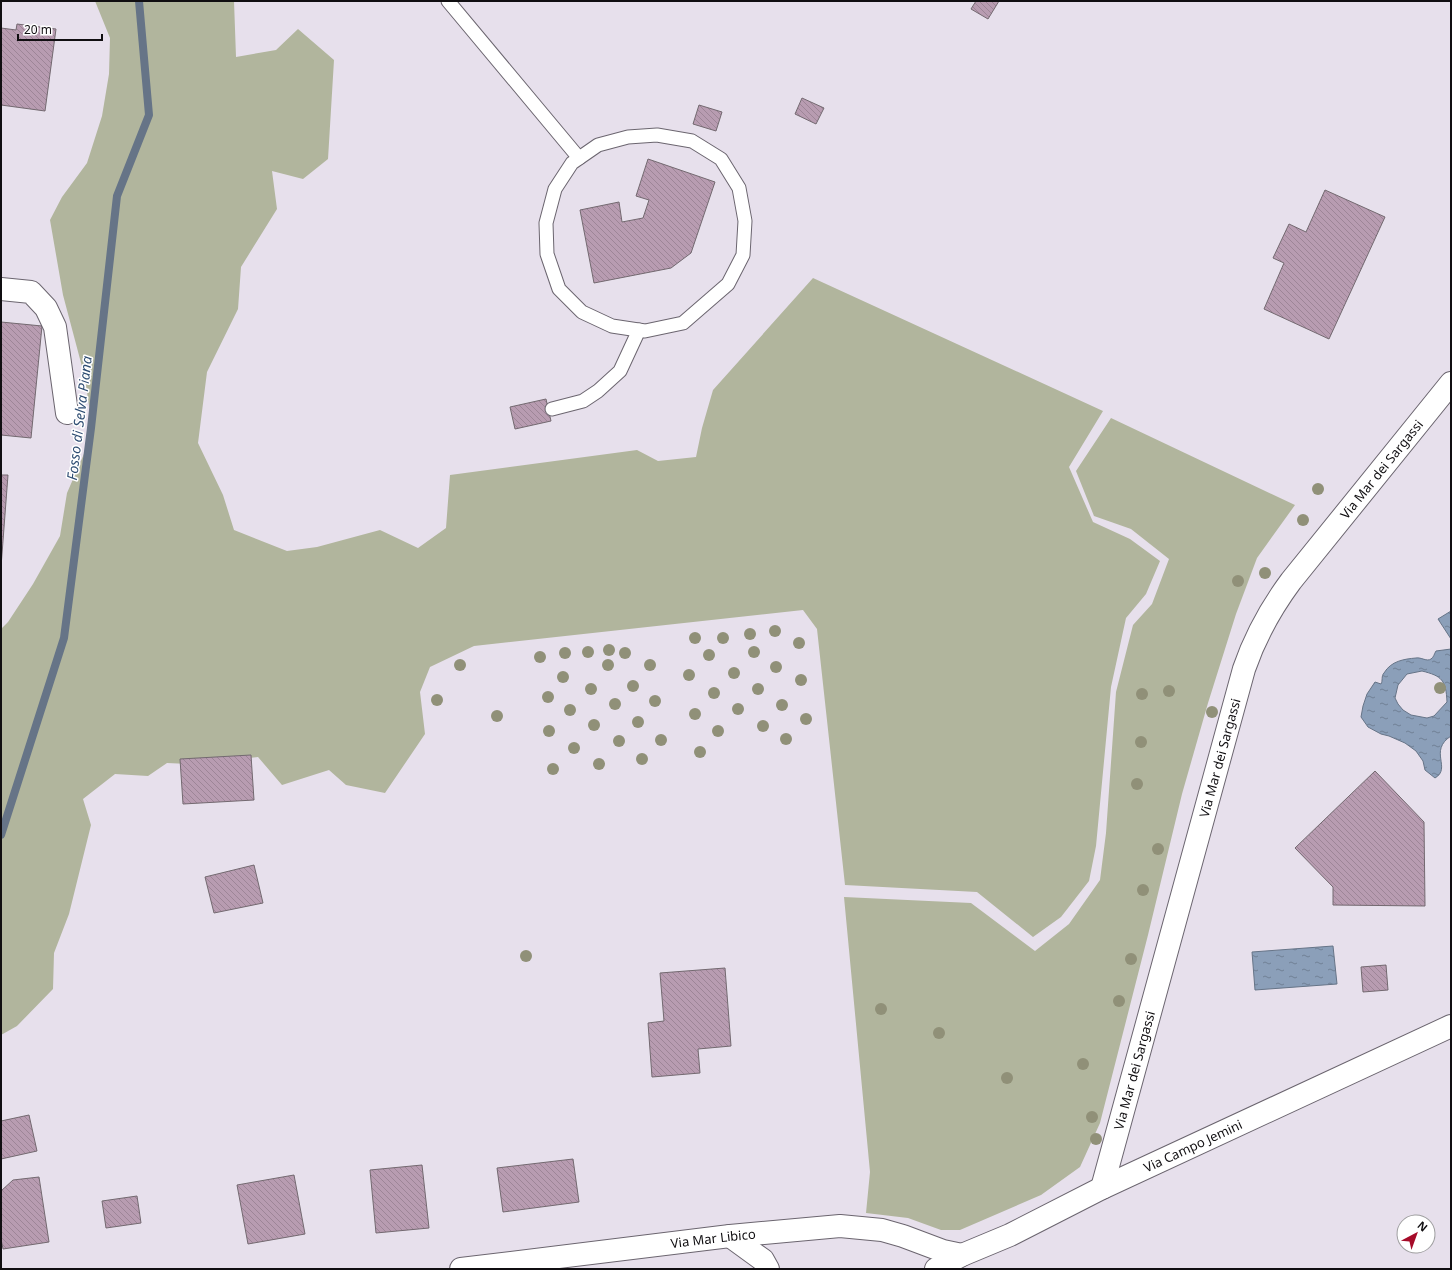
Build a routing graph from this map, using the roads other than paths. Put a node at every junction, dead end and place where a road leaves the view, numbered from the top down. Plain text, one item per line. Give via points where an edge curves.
1 (448, 1) edge
2 (579, 158) junction
3 (1, 289) edge
4 (639, 330) junction
5 (1451, 383) edge
6 (552, 409) dead end
7 (67, 413) dead end
8 (1451, 1026) edge
9 (1102, 1188) junction
10 (730, 1236) junction
11 (962, 1255) junction
12 (461, 1269) edge
13 (768, 1269) edge
14 (936, 1269) edge

1 - 2 lane
2 - 4 lane via 572,163 555,189 546,223 549,261 559,289 582,312 612,326
2 - 4 lane via 598,145 628,137 657,135 692,141 721,159 739,188 745,221 743,255 728,284 683,322 645,331
3 - 7 street via 31,292 46,308 56,326
4 - 6 lane via 620,371 598,391 583,401
5 - 9 street, Via Mar dei Sargassi via 1291,581 1263,624 1252,648 1244,669
8 - 9 street, Via Campo Jemini
9 - 11 street, Via Campo Jemini via 1010,1235
10 - 11 street, Via Mar Libico via 840,1226 860,1227 904,1236 943,1251
10 - 12 street, Via Mar Libico
10 - 13 street via 763,1260
11 - 14 street, Via Campo Jemini

